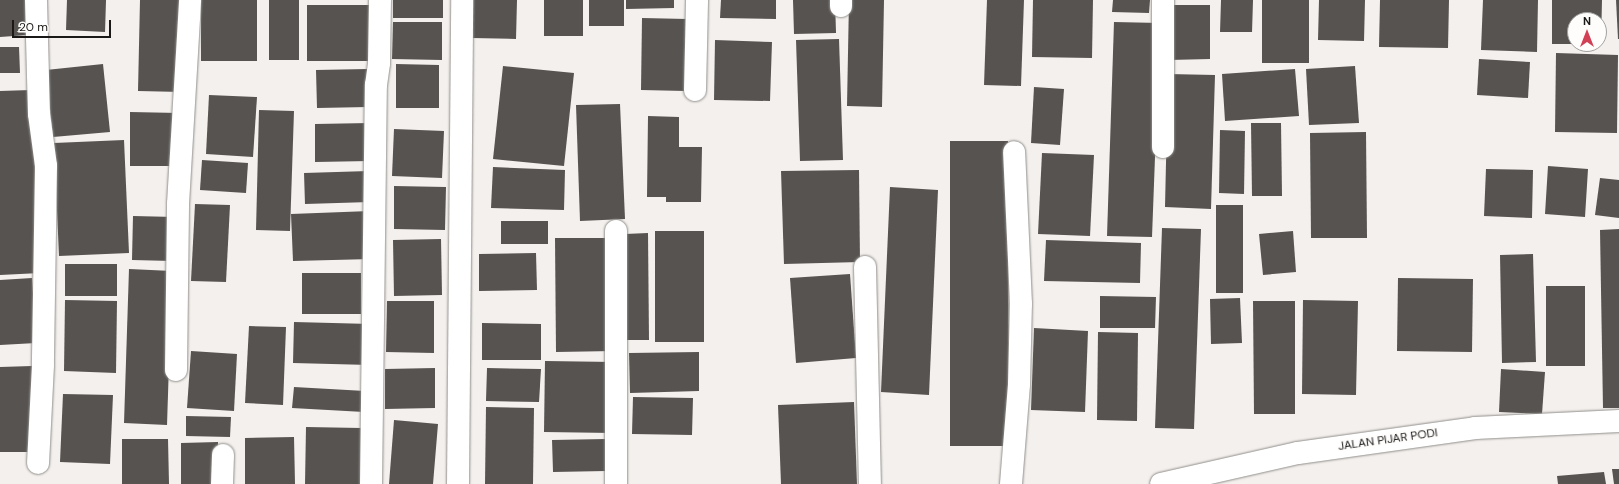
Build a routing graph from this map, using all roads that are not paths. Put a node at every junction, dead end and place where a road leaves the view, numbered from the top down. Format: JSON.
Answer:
{"nodes":[{"id":1,"x":36,"y":0,"type":"edge"},
{"id":2,"x":190,"y":0,"type":"edge"},
{"id":3,"x":380,"y":0,"type":"edge"},
{"id":4,"x":462,"y":0,"type":"edge"},
{"id":5,"x":696,"y":0,"type":"edge"},
{"id":6,"x":1163,"y":0,"type":"edge"},
{"id":7,"x":695,"y":90,"type":"dead end"},
{"id":8,"x":1163,"y":147,"type":"dead end"},
{"id":9,"x":1014,"y":152,"type":"dead end"},
{"id":10,"x":616,"y":231,"type":"dead end"},
{"id":11,"x":865,"y":267,"type":"dead end"},
{"id":12,"x":176,"y":370,"type":"dead end"},
{"id":13,"x":1619,"y":421,"type":"edge"},
{"id":14,"x":223,"y":455,"type":"dead end"},
{"id":15,"x":38,"y":463,"type":"dead end"},
{"id":16,"x":222,"y":484,"type":"edge"},
{"id":17,"x":371,"y":484,"type":"edge"},
{"id":18,"x":458,"y":484,"type":"edge"},
{"id":19,"x":616,"y":484,"type":"edge"},
{"id":20,"x":870,"y":484,"type":"edge"},
{"id":21,"x":1011,"y":484,"type":"edge"},
{"id":22,"x":1161,"y":484,"type":"edge"}],
"edges":[{"from":1,"to":15,"type":"street"},
{"from":2,"to":12,"type":"street"},
{"from":3,"to":17,"type":"street"},
{"from":4,"to":18,"type":"street"},
{"from":5,"to":7,"type":"street"},
{"from":6,"to":8,"type":"street"},
{"from":9,"to":21,"type":"street"},
{"from":10,"to":19,"type":"street"},
{"from":11,"to":20,"type":"street"},
{"from":13,"to":22,"type":"street","name":"JALAN PIJAR PODI"},
{"from":14,"to":16,"type":"street"}]}
